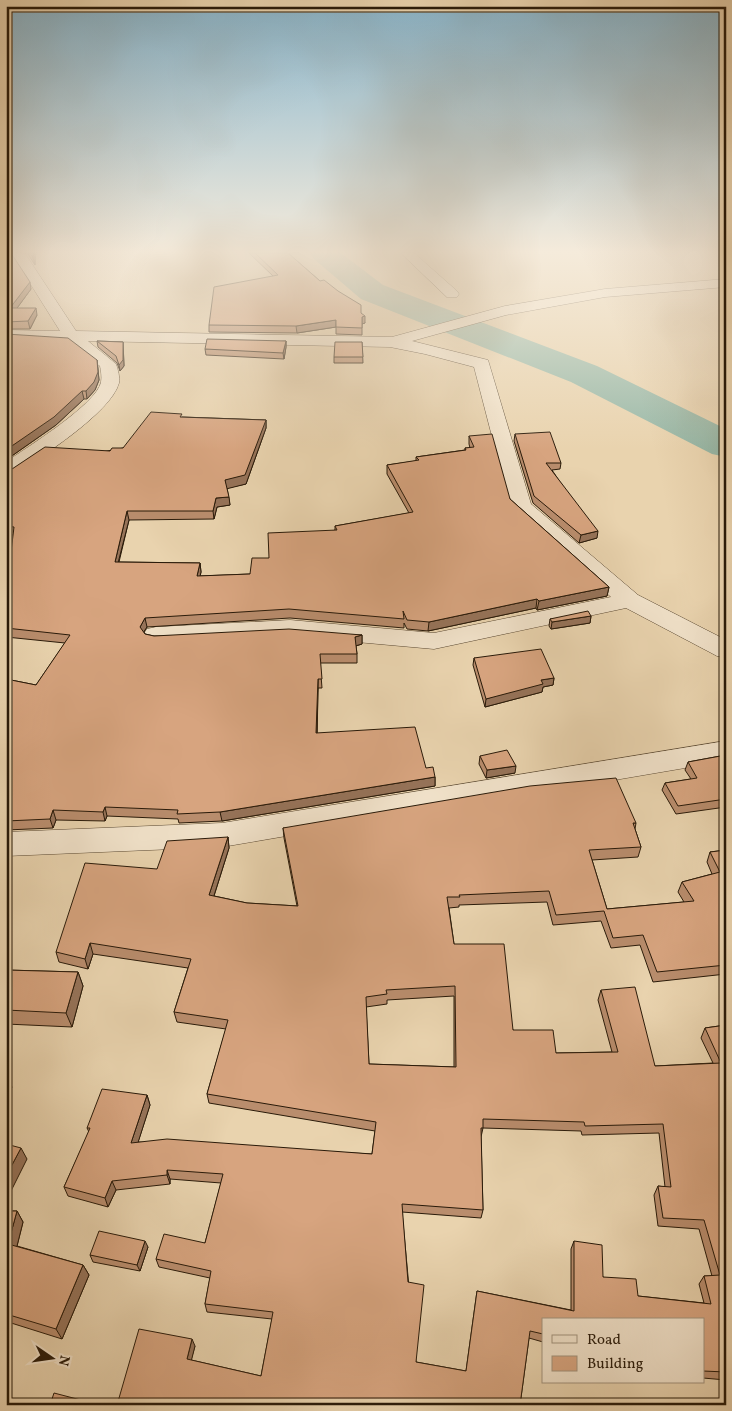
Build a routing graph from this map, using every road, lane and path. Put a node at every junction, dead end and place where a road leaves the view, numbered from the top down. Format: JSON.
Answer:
{"nodes":[{"id":1,"x":60,"y":319,"type":"edge"},
{"id":2,"x":476,"y":319,"type":"edge"},
{"id":3,"x":6,"y":335,"type":"edge"},
{"id":4,"x":71,"y":336,"type":"junction"},
{"id":5,"x":396,"y":340,"type":"junction"},
{"id":6,"x":6,"y":472,"type":"edge"},
{"id":7,"x":629,"y":600,"type":"junction"},
{"id":8,"x":156,"y":635,"type":"edge"},
{"id":9,"x":726,"y":650,"type":"edge"},
{"id":10,"x":726,"y":751,"type":"edge"},
{"id":11,"x":6,"y":844,"type":"edge"}],
"edges":[{"from":1,"to":4,"type":"street"},
{"from":2,"to":5,"type":"street"},
{"from":3,"to":4,"type":"street"},
{"from":4,"to":5,"type":"street"},
{"from":4,"to":6,"type":"street"},
{"from":5,"to":7,"type":"street"},
{"from":7,"to":8,"type":"street"},
{"from":7,"to":9,"type":"street"},
{"from":10,"to":11,"type":"street"}]}
